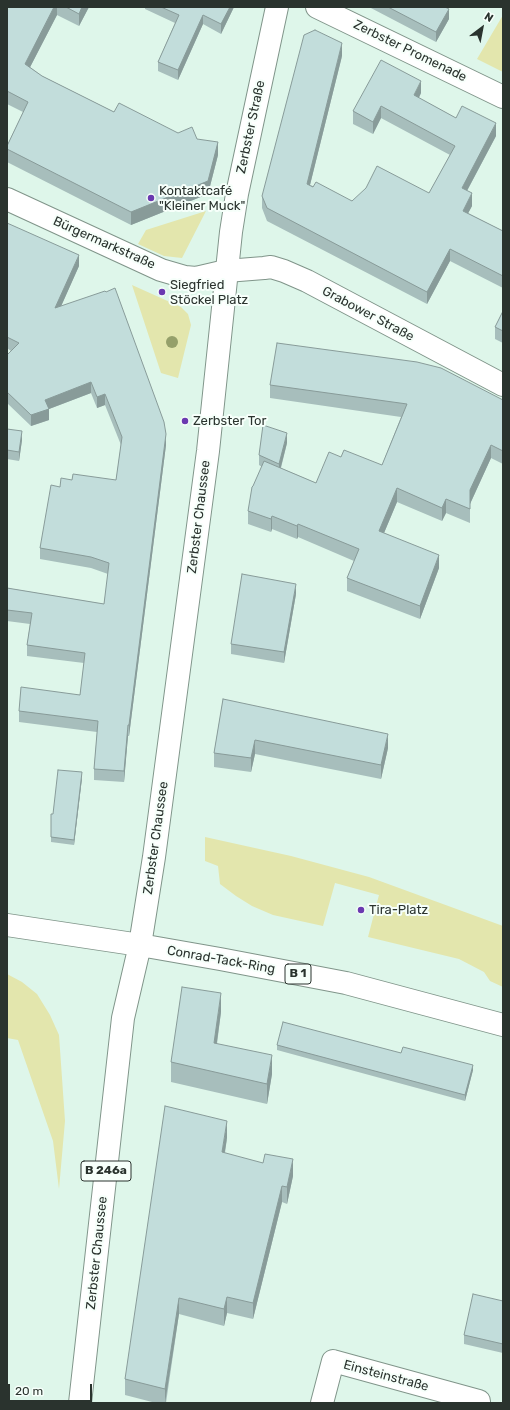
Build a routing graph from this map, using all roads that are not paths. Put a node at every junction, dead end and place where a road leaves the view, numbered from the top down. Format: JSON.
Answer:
{"nodes":[{"id":1,"x":278,"y":7,"type":"edge"},
{"id":2,"x":317,"y":7,"type":"edge"},
{"id":3,"x":503,"y":97,"type":"edge"},
{"id":4,"x":7,"y":199,"type":"edge"},
{"id":5,"x":226,"y":271,"type":"junction"},
{"id":6,"x":503,"y":385,"type":"edge"},
{"id":7,"x":7,"y":925,"type":"edge"},
{"id":8,"x":140,"y":945,"type":"junction"},
{"id":9,"x":503,"y":1025,"type":"edge"},
{"id":10,"x":80,"y":1403,"type":"edge"},
{"id":11,"x":322,"y":1403,"type":"edge"},
{"id":12,"x":479,"y":1403,"type":"edge"}],
"edges":[{"from":1,"to":5,"type":"street","name":"Zerbster Straße"},
{"from":2,"to":3,"type":"street","name":"Zerbster Promenade"},
{"from":4,"to":5,"type":"street","name":"Bürgermarkstraße"},
{"from":5,"to":6,"type":"street","name":"Grabower Straße"},
{"from":5,"to":8,"type":"street","name":"Zerbster Chaussee"},
{"from":7,"to":8,"type":"street","name":"Conrad-Tack-Ring","number":"B 1"},
{"from":8,"to":9,"type":"street","name":"Conrad-Tack-Ring","number":"B 1"},
{"from":8,"to":10,"type":"street","name":"Zerbster Chaussee","number":"B 246a"},
{"from":11,"to":12,"type":"street","name":"Einsteinstraße"}]}
